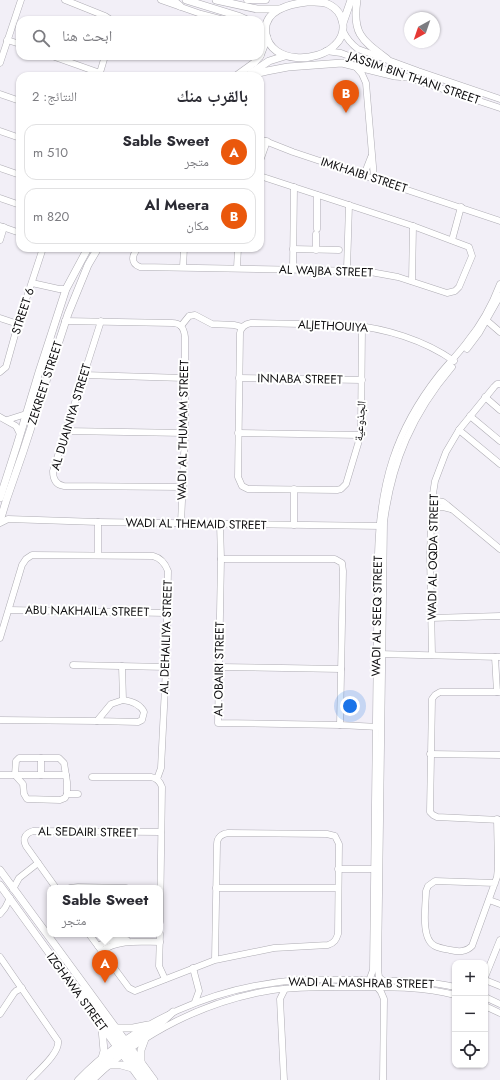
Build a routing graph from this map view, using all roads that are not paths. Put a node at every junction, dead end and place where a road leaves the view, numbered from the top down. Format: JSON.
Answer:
{"nodes":[{"id":1,"x":21,"y":0,"type":"edge"},
{"id":2,"x":65,"y":0,"type":"edge"},
{"id":3,"x":161,"y":0,"type":"edge"},
{"id":4,"x":173,"y":0,"type":"edge"},
{"id":5,"x":186,"y":0,"type":"edge"},
{"id":6,"x":216,"y":0,"type":"edge"},
{"id":7,"x":247,"y":0,"type":"edge"},
{"id":8,"x":266,"y":0,"type":"edge"},
{"id":9,"x":330,"y":0,"type":"edge"},
{"id":10,"x":351,"y":0,"type":"edge"},
{"id":11,"x":356,"y":0,"type":"edge"},
{"id":12,"x":76,"y":2,"type":"edge"},
{"id":13,"x":323,"y":3,"type":"junction"},
{"id":14,"x":180,"y":6,"type":"junction"},
{"id":15,"x":280,"y":9,"type":"junction"},
{"id":16,"x":106,"y":16,"type":"edge"},
{"id":17,"x":209,"y":16,"type":"edge"},
{"id":18,"x":238,"y":16,"type":"edge"},
{"id":19,"x":343,"y":23,"type":"junction"},
{"id":20,"x":343,"y":31,"type":"junction"},
{"id":21,"x":264,"y":33,"type":"edge"},
{"id":22,"x":7,"y":40,"type":"junction"},
{"id":23,"x":16,"y":43,"type":"edge"},
{"id":24,"x":326,"y":52,"type":"junction"},
{"id":25,"x":285,"y":56,"type":"junction"},
{"id":26,"x":387,"y":59,"type":"junction"},
{"id":27,"x":62,"y":60,"type":"edge"},
{"id":28,"x":104,"y":60,"type":"edge"},
{"id":29,"x":255,"y":60,"type":"edge"},
{"id":30,"x":0,"y":63,"type":"edge"},
{"id":31,"x":350,"y":64,"type":"junction"},
{"id":32,"x":374,"y":71,"type":"junction"},
{"id":33,"x":92,"y":72,"type":"edge"},
{"id":34,"x":100,"y":72,"type":"edge"},
{"id":35,"x":241,"y":72,"type":"edge"},
{"id":36,"x":252,"y":72,"type":"edge"},
{"id":37,"x":260,"y":72,"type":"edge"},
{"id":38,"x":406,"y":77,"type":"junction"},
{"id":39,"x":366,"y":83,"type":"junction"},
{"id":40,"x":0,"y":94,"type":"edge"},
{"id":41,"x":500,"y":99,"type":"edge"},
{"id":42,"x":16,"y":100,"type":"edge"},
{"id":43,"x":500,"y":108,"type":"edge"},
{"id":44,"x":0,"y":131,"type":"edge"},
{"id":45,"x":16,"y":137,"type":"edge"},
{"id":46,"x":264,"y":140,"type":"edge"},
{"id":47,"x":267,"y":141,"type":"junction"},
{"id":48,"x":264,"y":150,"type":"edge"},
{"id":49,"x":371,"y":157,"type":"junction"},
{"id":50,"x":0,"y":168,"type":"edge"},
{"id":51,"x":16,"y":174,"type":"edge"},
{"id":52,"x":364,"y":175,"type":"junction"},
{"id":53,"x":264,"y":177,"type":"edge"},
{"id":54,"x":374,"y":178,"type":"junction"},
{"id":55,"x":294,"y":187,"type":"junction"},
{"id":56,"x":317,"y":195,"type":"junction"},
{"id":57,"x":0,"y":198,"type":"edge"},
{"id":58,"x":16,"y":204,"type":"edge"},
{"id":59,"x":349,"y":206,"type":"junction"},
{"id":60,"x":461,"y":207,"type":"junction"},
{"id":61,"x":499,"y":221,"type":"edge"},
{"id":62,"x":2,"y":226,"type":"edge"},
{"id":63,"x":413,"y":226,"type":"junction"},
{"id":64,"x":16,"y":231,"type":"edge"},
{"id":65,"x":0,"y":240,"type":"edge"},
{"id":66,"x":452,"y":240,"type":"junction"},
{"id":67,"x":293,"y":249,"type":"junction"},
{"id":68,"x":316,"y":250,"type":"junction"},
{"id":69,"x":339,"y":250,"type":"dead end"},
{"id":70,"x":42,"y":252,"type":"edge"},
{"id":71,"x":86,"y":252,"type":"edge"},
{"id":72,"x":96,"y":252,"type":"edge"},
{"id":73,"x":135,"y":252,"type":"edge"},
{"id":74,"x":184,"y":252,"type":"edge"},
{"id":75,"x":238,"y":252,"type":"edge"},
{"id":76,"x":183,"y":267,"type":"junction"},
{"id":77,"x":238,"y":268,"type":"junction"},
{"id":78,"x":293,"y":269,"type":"junction"},
{"id":79,"x":347,"y":270,"type":"junction"},
{"id":80,"x":412,"y":281,"type":"junction"},
{"id":81,"x":32,"y":282,"type":"junction"},
{"id":82,"x":500,"y":284,"type":"edge"},
{"id":83,"x":64,"y":291,"type":"junction"},
{"id":84,"x":500,"y":296,"type":"edge"},
{"id":85,"x":67,"y":317,"type":"junction"},
{"id":86,"x":0,"y":318,"type":"edge"},
{"id":87,"x":485,"y":319,"type":"junction"},
{"id":88,"x":101,"y":321,"type":"junction"},
{"id":89,"x":18,"y":324,"type":"junction"},
{"id":90,"x":181,"y":326,"type":"junction"},
{"id":91,"x":362,"y":326,"type":"junction"},
{"id":92,"x":242,"y":327,"type":"junction"},
{"id":93,"x":500,"y":332,"type":"edge"},
{"id":94,"x":454,"y":361,"type":"junction"},
{"id":95,"x":0,"y":372,"type":"edge"},
{"id":96,"x":84,"y":376,"type":"junction"},
{"id":97,"x":184,"y":378,"type":"junction"},
{"id":98,"x":239,"y":378,"type":"junction"},
{"id":99,"x":362,"y":380,"type":"junction"},
{"id":100,"x":500,"y":384,"type":"edge"},
{"id":101,"x":485,"y":397,"type":"junction"},
{"id":102,"x":500,"y":410,"type":"edge"},
{"id":103,"x":26,"y":414,"type":"junction"},
{"id":104,"x":470,"y":416,"type":"junction"},
{"id":105,"x":0,"y":418,"type":"edge"},
{"id":106,"x":7,"y":420,"type":"junction"},
{"id":107,"x":459,"y":430,"type":"junction"},
{"id":108,"x":66,"y":431,"type":"junction"},
{"id":109,"x":185,"y":432,"type":"junction"},
{"id":110,"x":238,"y":433,"type":"junction"},
{"id":111,"x":20,"y":434,"type":"junction"},
{"id":112,"x":360,"y":435,"type":"junction"},
{"id":113,"x":500,"y":441,"type":"edge"},
{"id":114,"x":500,"y":464,"type":"edge"},
{"id":115,"x":183,"y":487,"type":"junction"},
{"id":116,"x":294,"y":489,"type":"junction"},
{"id":117,"x":0,"y":498,"type":"edge"},
{"id":118,"x":432,"y":500,"type":"junction"},
{"id":119,"x":432,"y":508,"type":"junction"},
{"id":120,"x":451,"y":509,"type":"junction"},
{"id":121,"x":2,"y":513,"type":"junction"},
{"id":122,"x":8,"y":519,"type":"junction"},
{"id":123,"x":0,"y":522,"type":"edge"},
{"id":124,"x":98,"y":522,"type":"junction"},
{"id":125,"x":182,"y":524,"type":"junction"},
{"id":126,"x":220,"y":524,"type":"junction"},
{"id":127,"x":294,"y":525,"type":"junction"},
{"id":128,"x":381,"y":526,"type":"junction"},
{"id":129,"x":500,"y":549,"type":"edge"},
{"id":130,"x":98,"y":555,"type":"junction"},
{"id":131,"x":221,"y":559,"type":"junction"},
{"id":132,"x":9,"y":610,"type":"junction"},
{"id":133,"x":166,"y":613,"type":"junction"},
{"id":134,"x":500,"y":616,"type":"edge"},
{"id":135,"x":431,"y":618,"type":"junction"},
{"id":136,"x":0,"y":638,"type":"edge"},
{"id":137,"x":379,"y":654,"type":"junction"},
{"id":138,"x":432,"y":656,"type":"junction"},
{"id":139,"x":498,"y":657,"type":"edge"},
{"id":140,"x":73,"y":664,"type":"dead end"},
{"id":141,"x":122,"y":666,"type":"junction"},
{"id":142,"x":166,"y":667,"type":"junction"},
{"id":143,"x":219,"y":667,"type":"junction"},
{"id":144,"x":341,"y":669,"type":"junction"},
{"id":145,"x":498,"y":692,"type":"edge"},
{"id":146,"x":123,"y":700,"type":"junction"},
{"id":147,"x":0,"y":720,"type":"edge"},
{"id":148,"x":97,"y":721,"type":"junction"},
{"id":149,"x":340,"y":724,"type":"junction"},
{"id":150,"x":378,"y":727,"type":"junction"},
{"id":151,"x":430,"y":754,"type":"junction"},
{"id":152,"x":500,"y":755,"type":"edge"},
{"id":153,"x":42,"y":758,"type":"junction"},
{"id":154,"x":0,"y":775,"type":"edge"},
{"id":155,"x":15,"y":775,"type":"junction"},
{"id":156,"x":41,"y":775,"type":"junction"},
{"id":157,"x":66,"y":775,"type":"junction"},
{"id":158,"x":92,"y":777,"type":"dead end"},
{"id":159,"x":156,"y":779,"type":"junction"},
{"id":160,"x":67,"y":794,"type":"junction"},
{"id":161,"x":78,"y":794,"type":"dead end"},
{"id":162,"x":499,"y":820,"type":"edge"},
{"id":163,"x":161,"y":832,"type":"junction"},
{"id":164,"x":38,"y":863,"type":"junction"},
{"id":165,"x":499,"y":867,"type":"edge"},
{"id":166,"x":338,"y":869,"type":"junction"},
{"id":167,"x":376,"y":869,"type":"junction"},
{"id":168,"x":0,"y":870,"type":"edge"},
{"id":169,"x":19,"y":878,"type":"junction"},
{"id":170,"x":7,"y":879,"type":"junction"},
{"id":171,"x":495,"y":883,"type":"junction"},
{"id":172,"x":0,"y":885,"type":"edge"},
{"id":173,"x":54,"y":885,"type":"edge"},
{"id":174,"x":160,"y":885,"type":"edge"},
{"id":175,"x":216,"y":888,"type":"junction"},
{"id":176,"x":338,"y":888,"type":"junction"},
{"id":177,"x":13,"y":889,"type":"junction"},
{"id":178,"x":10,"y":898,"type":"junction"},
{"id":179,"x":489,"y":900,"type":"junction"},
{"id":180,"x":500,"y":904,"type":"edge"},
{"id":181,"x":17,"y":908,"type":"junction"},
{"id":182,"x":2,"y":912,"type":"edge"},
{"id":183,"x":47,"y":935,"type":"edge"},
{"id":184,"x":48,"y":937,"type":"edge"},
{"id":185,"x":91,"y":937,"type":"edge"},
{"id":186,"x":160,"y":937,"type":"edge"},
{"id":187,"x":500,"y":940,"type":"edge"},
{"id":188,"x":160,"y":942,"type":"junction"},
{"id":189,"x":100,"y":948,"type":"junction"},
{"id":190,"x":0,"y":957,"type":"edge"},
{"id":191,"x":215,"y":960,"type":"junction"},
{"id":192,"x":193,"y":968,"type":"junction"},
{"id":193,"x":488,"y":970,"type":"edge"},
{"id":194,"x":164,"y":979,"type":"junction"},
{"id":195,"x":369,"y":980,"type":"junction"},
{"id":196,"x":488,"y":980,"type":"edge"},
{"id":197,"x":69,"y":981,"type":"junction"},
{"id":198,"x":383,"y":981,"type":"junction"},
{"id":199,"x":500,"y":986,"type":"edge"},
{"id":200,"x":377,"y":987,"type":"junction"},
{"id":201,"x":452,"y":987,"type":"edge"},
{"id":202,"x":22,"y":988,"type":"junction"},
{"id":203,"x":392,"y":988,"type":"junction"},
{"id":204,"x":285,"y":989,"type":"junction"},
{"id":205,"x":273,"y":990,"type":"junction"},
{"id":206,"x":199,"y":991,"type":"junction"},
{"id":207,"x":452,"y":994,"type":"edge"},
{"id":208,"x":488,"y":997,"type":"edge"},
{"id":209,"x":209,"y":998,"type":"junction"},
{"id":210,"x":488,"y":998,"type":"edge"},
{"id":211,"x":280,"y":999,"type":"junction"},
{"id":212,"x":384,"y":999,"type":"junction"},
{"id":213,"x":500,"y":1000,"type":"edge"},
{"id":214,"x":195,"y":1002,"type":"junction"},
{"id":215,"x":500,"y":1004,"type":"edge"},
{"id":216,"x":488,"y":1006,"type":"edge"},
{"id":217,"x":488,"y":1007,"type":"edge"},
{"id":218,"x":500,"y":1009,"type":"edge"},
{"id":219,"x":173,"y":1012,"type":"junction"},
{"id":220,"x":500,"y":1013,"type":"edge"},
{"id":221,"x":0,"y":1014,"type":"edge"},
{"id":222,"x":148,"y":1025,"type":"junction"},
{"id":223,"x":102,"y":1027,"type":"junction"},
{"id":224,"x":115,"y":1028,"type":"junction"},
{"id":225,"x":145,"y":1039,"type":"junction"},
{"id":226,"x":123,"y":1047,"type":"junction"},
{"id":227,"x":102,"y":1058,"type":"junction"},
{"id":228,"x":141,"y":1062,"type":"junction"},
{"id":229,"x":109,"y":1065,"type":"junction"},
{"id":230,"x":132,"y":1068,"type":"junction"},
{"id":231,"x":30,"y":1080,"type":"edge"},
{"id":232,"x":78,"y":1080,"type":"edge"},
{"id":233,"x":85,"y":1080,"type":"edge"},
{"id":234,"x":93,"y":1080,"type":"edge"},
{"id":235,"x":140,"y":1080,"type":"edge"},
{"id":236,"x":147,"y":1080,"type":"edge"},
{"id":237,"x":154,"y":1080,"type":"edge"},
{"id":238,"x":284,"y":1080,"type":"edge"},
{"id":239,"x":383,"y":1080,"type":"edge"}],
"edges":[{"from":1,"to":22,"type":"street"},
{"from":2,"to":12,"type":"street"},
{"from":3,"to":14,"type":"street"},
{"from":4,"to":14,"type":"main road"},
{"from":5,"to":18,"type":"main road"},
{"from":6,"to":15,"type":"main road"},
{"from":7,"to":8,"type":"street"},
{"from":9,"to":13,"type":"main road"},
{"from":10,"to":19,"type":"main road"},
{"from":11,"to":26,"type":"main road"},
{"from":12,"to":16,"type":"street"},
{"from":13,"to":15,"type":"main road"},
{"from":13,"to":19,"type":"main road"},
{"from":14,"to":17,"type":"street"},
{"from":15,"to":21,"type":"main road"},
{"from":19,"to":20,"type":"main road"},
{"from":20,"to":24,"type":"main road"},
{"from":20,"to":26,"type":"street","name":"JASSIM BIN THANI STREET"},
{"from":21,"to":25,"type":"main road"},
{"from":22,"to":23,"type":"street"},
{"from":22,"to":30,"type":"street"},
{"from":24,"to":25,"type":"main road"},
{"from":24,"to":38,"type":"street","name":"JASSIM BIN THANI STREET"},
{"from":25,"to":36,"type":"main road"},
{"from":26,"to":41,"type":"street","name":"JASSIM BIN THANI STREET"},
{"from":27,"to":33,"type":"street"},
{"from":28,"to":34,"type":"street"},
{"from":29,"to":35,"type":"main road"},
{"from":31,"to":32,"type":"main road"},
{"from":31,"to":37,"type":"main road"},
{"from":31,"to":39,"type":"street"},
{"from":32,"to":38,"type":"main road"},
{"from":32,"to":39,"type":"street"},
{"from":38,"to":43,"type":"street","name":"JASSIM BIN THANI STREET"},
{"from":39,"to":49,"type":"street"},
{"from":40,"to":42,"type":"street"},
{"from":44,"to":45,"type":"street"},
{"from":46,"to":47,"type":"street","name":"IMKHAIBI STREET"},
{"from":47,"to":48,"type":"street"},
{"from":47,"to":52,"type":"street","name":"IMKHAIBI STREET"},
{"from":49,"to":52,"type":"street"},
{"from":49,"to":54,"type":"street"},
{"from":50,"to":51,"type":"street"},
{"from":52,"to":54,"type":"street","name":"IMKHAIBI STREET"},
{"from":53,"to":55,"type":"street","name":"AL WAJBA STREET"},
{"from":54,"to":60,"type":"street","name":"IMKHAIBI STREET"},
{"from":55,"to":56,"type":"street","name":"AL WAJBA STREET"},
{"from":55,"to":67,"type":"street"},
{"from":56,"to":59,"type":"street","name":"AL WAJBA STREET"},
{"from":56,"to":68,"type":"street"},
{"from":57,"to":58,"type":"street"},
{"from":59,"to":63,"type":"street","name":"AL WAJBA STREET"},
{"from":59,"to":79,"type":"street"},
{"from":60,"to":61,"type":"street","name":"IMKHAIBI STREET"},
{"from":60,"to":66,"type":"street"},
{"from":62,"to":64,"type":"street"},
{"from":62,"to":65,"type":"street"},
{"from":63,"to":66,"type":"street","name":"AL WAJBA STREET"},
{"from":63,"to":80,"type":"street"},
{"from":66,"to":80,"type":"street","name":"AL WAJBA STREET"},
{"from":67,"to":68,"type":"street"},
{"from":67,"to":78,"type":"street"},
{"from":68,"to":69,"type":"street"},
{"from":70,"to":81,"type":"street","name":"STREET 6"},
{"from":71,"to":83,"type":"main road","name":"ZEKREET STREET"},
{"from":72,"to":85,"type":"main road","name":"ZEKREET STREET"},
{"from":73,"to":76,"type":"street","name":"AL WAJBA STREET"},
{"from":74,"to":76,"type":"street"},
{"from":75,"to":77,"type":"street"},
{"from":76,"to":77,"type":"street","name":"AL WAJBA STREET"},
{"from":77,"to":78,"type":"street","name":"AL WAJBA STREET"},
{"from":78,"to":79,"type":"street","name":"AL WAJBA STREET"},
{"from":79,"to":80,"type":"street","name":"AL WAJBA STREET"},
{"from":81,"to":83,"type":"street"},
{"from":81,"to":89,"type":"street","name":"STREET 6"},
{"from":82,"to":87,"type":"street","name":"WADI AL SEEQ STREET"},
{"from":83,"to":103,"type":"main road","name":"ZEKREET STREET"},
{"from":84,"to":87,"type":"street","name":"WADI AL SEEQ STREET"},
{"from":85,"to":88,"type":"street"},
{"from":85,"to":121,"type":"main road","name":"ZEKREET STREET"},
{"from":86,"to":89,"type":"street"},
{"from":87,"to":93,"type":"street"},
{"from":87,"to":94,"type":"street","name":"WADI AL SEEQ STREET"},
{"from":88,"to":90,"type":"street"},
{"from":88,"to":96,"type":"street","name":"AL DUAINIYA STREET"},
{"from":89,"to":95,"type":"street","name":"STREET 6"},
{"from":90,"to":92,"type":"street","name":"ALJETHOUIYA"},
{"from":90,"to":97,"type":"street","name":"WADI AL THUMAM STREET"},
{"from":91,"to":92,"type":"street","name":"ALJETHOUIYA"},
{"from":91,"to":94,"type":"street","name":"ALJETHOUIYA"},
{"from":91,"to":99,"type":"street","name":"الجذوعية"},
{"from":92,"to":98,"type":"street","name":"الجذوعية"},
{"from":94,"to":128,"type":"street","name":"WADI AL SEEQ STREET"},
{"from":96,"to":97,"type":"street"},
{"from":96,"to":108,"type":"street","name":"AL DUAINIYA STREET"},
{"from":97,"to":109,"type":"street","name":"WADI AL THUMAM STREET"},
{"from":98,"to":99,"type":"street","name":"INNABA STREET"},
{"from":98,"to":110,"type":"street","name":"الجذوعية"},
{"from":99,"to":112,"type":"street","name":"الجذوعية"},
{"from":100,"to":101,"type":"street","name":"WADI AL OQDA STREET"},
{"from":101,"to":102,"type":"street"},
{"from":101,"to":104,"type":"street","name":"WADI AL OQDA STREET"},
{"from":103,"to":106,"type":"street"},
{"from":103,"to":111,"type":"main road","name":"ZEKREET STREET"},
{"from":104,"to":107,"type":"street","name":"WADI AL OQDA STREET"},
{"from":104,"to":113,"type":"street"},
{"from":105,"to":106,"type":"street"},
{"from":106,"to":111,"type":"street"},
{"from":107,"to":114,"type":"street"},
{"from":107,"to":118,"type":"street","name":"WADI AL OQDA STREET"},
{"from":108,"to":109,"type":"street"},
{"from":108,"to":115,"type":"street","name":"AL DUAINIYA STREET"},
{"from":109,"to":115,"type":"street","name":"WADI AL THUMAM STREET"},
{"from":110,"to":112,"type":"street"},
{"from":110,"to":116,"type":"street","name":"الجذوعية"},
{"from":111,"to":117,"type":"main road","name":"ZEKREET STREET"},
{"from":112,"to":116,"type":"street","name":"الجذوعية"},
{"from":115,"to":125,"type":"street","name":"WADI AL THUMAM STREET"},
{"from":116,"to":127,"type":"street"},
{"from":118,"to":119,"type":"street","name":"WADI AL OQDA STREET"},
{"from":118,"to":120,"type":"street"},
{"from":119,"to":120,"type":"street"},
{"from":119,"to":135,"type":"street","name":"WADI AL OQDA STREET"},
{"from":120,"to":129,"type":"street"},
{"from":121,"to":122,"type":"street"},
{"from":121,"to":123,"type":"main road","name":"ZEKREET STREET"},
{"from":122,"to":123,"type":"street","name":"WADI AL THEMAID STREET"},
{"from":122,"to":124,"type":"street","name":"WADI AL THEMAID STREET"},
{"from":124,"to":125,"type":"street","name":"WADI AL THEMAID STREET"},
{"from":124,"to":130,"type":"street"},
{"from":125,"to":126,"type":"street","name":"WADI AL THEMAID STREET"},
{"from":126,"to":127,"type":"street","name":"WADI AL THEMAID STREET"},
{"from":126,"to":131,"type":"street","name":"AL OBAIRI STREET"},
{"from":127,"to":128,"type":"street","name":"WADI AL THEMAID STREET"},
{"from":128,"to":137,"type":"street","name":"WADI AL SEEQ STREET"},
{"from":130,"to":132,"type":"street","name":"AL DEHAILIYA STREET"},
{"from":130,"to":133,"type":"street","name":"AL DEHAILIYA STREET"},
{"from":131,"to":143,"type":"street","name":"AL OBAIRI STREET"},
{"from":131,"to":144,"type":"street"},
{"from":132,"to":133,"type":"street","name":"ABU NAKHAILA STREET"},
{"from":132,"to":136,"type":"street","name":"AL DEHAILIYA STREET"},
{"from":133,"to":142,"type":"street","name":"AL DEHAILIYA STREET"},
{"from":134,"to":135,"type":"street"},
{"from":135,"to":138,"type":"street","name":"WADI AL OQDA STREET"},
{"from":137,"to":138,"type":"street"},
{"from":137,"to":150,"type":"street","name":"WADI AL SEEQ STREET"},
{"from":138,"to":139,"type":"street"},
{"from":139,"to":145,"type":"street"},
{"from":140,"to":141,"type":"street"},
{"from":141,"to":142,"type":"street"},
{"from":141,"to":146,"type":"street"},
{"from":142,"to":159,"type":"street","name":"AL DEHAILIYA STREET"},
{"from":143,"to":144,"type":"street"},
{"from":143,"to":149,"type":"street","name":"AL OBAIRI STREET"},
{"from":144,"to":149,"type":"street"},
{"from":145,"to":151,"type":"street"},
{"from":146,"to":148,"type":"street"},
{"from":146,"to":148,"type":"street"},
{"from":147,"to":148,"type":"street"},
{"from":149,"to":150,"type":"street","name":"AL OBAIRI STREET"},
{"from":150,"to":167,"type":"street","name":"WADI AL SEEQ STREET"},
{"from":151,"to":152,"type":"street"},
{"from":151,"to":162,"type":"street"},
{"from":153,"to":155,"type":"street"},
{"from":153,"to":156,"type":"street"},
{"from":153,"to":157,"type":"street"},
{"from":154,"to":155,"type":"street"},
{"from":155,"to":156,"type":"street"},
{"from":155,"to":160,"type":"street"},
{"from":156,"to":157,"type":"street"},
{"from":157,"to":160,"type":"street"},
{"from":158,"to":159,"type":"street"},
{"from":159,"to":163,"type":"street"},
{"from":160,"to":161,"type":"street"},
{"from":162,"to":165,"type":"street"},
{"from":163,"to":164,"type":"street","name":"AL SEDAIRI STREET"},
{"from":163,"to":174,"type":"street"},
{"from":164,"to":169,"type":"street"},
{"from":164,"to":173,"type":"street","name":"AL SEDAIRI STREET"},
{"from":165,"to":171,"type":"street"},
{"from":166,"to":167,"type":"street"},
{"from":166,"to":175,"type":"street"},
{"from":166,"to":176,"type":"street"},
{"from":167,"to":195,"type":"street","name":"WADI AL SEEQ STREET"},
{"from":167,"to":198,"type":"street","name":"WADI AL SEEQ STREET"},
{"from":168,"to":170,"type":"main road","name":"IZGHAWA STREET"},
{"from":169,"to":170,"type":"street"},
{"from":169,"to":177,"type":"street"},
{"from":170,"to":177,"type":"main road","name":"IZGHAWA STREET"},
{"from":171,"to":179,"type":"street"},
{"from":171,"to":179,"type":"street"},
{"from":172,"to":178,"type":"main road","name":"IZGHAWA STREET"},
{"from":175,"to":176,"type":"street"},
{"from":175,"to":191,"type":"street"},
{"from":176,"to":191,"type":"street"},
{"from":177,"to":183,"type":"main road","name":"IZGHAWA STREET"},
{"from":178,"to":181,"type":"main road","name":"IZGHAWA STREET"},
{"from":178,"to":182,"type":"street"},
{"from":179,"to":180,"type":"street"},
{"from":181,"to":182,"type":"street"},
{"from":181,"to":197,"type":"main road","name":"IZGHAWA STREET"},
{"from":184,"to":224,"type":"main road","name":"IZGHAWA STREET"},
{"from":185,"to":189,"type":"street"},
{"from":186,"to":188,"type":"street"},
{"from":187,"to":193,"type":"street"},
{"from":188,"to":189,"type":"street"},
{"from":188,"to":194,"type":"street"},
{"from":189,"to":194,"type":"street"},
{"from":190,"to":202,"type":"street"},
{"from":191,"to":192,"type":"street"},
{"from":192,"to":194,"type":"street"},
{"from":192,"to":206,"type":"street"},
{"from":195,"to":198,"type":"street","name":"WADI AL MASHRAB STREET"},
{"from":195,"to":209,"type":"street","name":"WADI AL MASHRAB STREET"},
{"from":196,"to":199,"type":"street"},
{"from":197,"to":223,"type":"main road","name":"IZGHAWA STREET"},
{"from":197,"to":226,"type":"main road"},
{"from":198,"to":201,"type":"street","name":"WADI AL MASHRAB STREET"},
{"from":200,"to":203,"type":"street","name":"WADI AL MASHRAB STREET"},
{"from":200,"to":204,"type":"street","name":"WADI AL MASHRAB STREET"},
{"from":200,"to":212,"type":"street"},
{"from":202,"to":221,"type":"street"},
{"from":202,"to":231,"type":"street"},
{"from":203,"to":207,"type":"street","name":"WADI AL MASHRAB STREET"},
{"from":203,"to":212,"type":"street"},
{"from":204,"to":205,"type":"street","name":"WADI AL MASHRAB STREET"},
{"from":204,"to":211,"type":"street"},
{"from":205,"to":211,"type":"street"},
{"from":205,"to":225,"type":"street","name":"WADI AL MASHRAB STREET"},
{"from":206,"to":209,"type":"street"},
{"from":206,"to":214,"type":"street"},
{"from":208,"to":213,"type":"street"},
{"from":209,"to":214,"type":"street","name":"WADI AL MASHRAB STREET"},
{"from":210,"to":215,"type":"street"},
{"from":211,"to":238,"type":"street"},
{"from":212,"to":239,"type":"street"},
{"from":214,"to":219,"type":"street","name":"WADI AL MASHRAB STREET"},
{"from":216,"to":218,"type":"street"},
{"from":217,"to":220,"type":"street"},
{"from":219,"to":222,"type":"street","name":"WADI AL MASHRAB STREET"},
{"from":219,"to":226,"type":"main road"},
{"from":222,"to":224,"type":"main road"},
{"from":222,"to":226,"type":"street","name":"WADI AL MASHRAB STREET"},
{"from":223,"to":226,"type":"main road","name":"IZGHAWA STREET"},
{"from":223,"to":227,"type":"main road"},
{"from":224,"to":226,"type":"main road","name":"IZGHAWA STREET"},
{"from":225,"to":226,"type":"street","name":"WADI AL MASHRAB STREET"},
{"from":225,"to":228,"type":"main road"},
{"from":226,"to":227,"type":"street","name":"WADI AL MASHRAB STREET"},
{"from":226,"to":228,"type":"main road","name":"IZGHAWA STREET"},
{"from":226,"to":229,"type":"street","name":"WADI AL MASHRAB STREET"},
{"from":226,"to":230,"type":"main road","name":"IZGHAWA STREET"},
{"from":226,"to":233,"type":"main road"},
{"from":226,"to":236,"type":"main road"},
{"from":227,"to":232,"type":"street","name":"WADI AL MASHRAB STREET"},
{"from":228,"to":237,"type":"main road","name":"IZGHAWA STREET"},
{"from":229,"to":230,"type":"main road"},
{"from":229,"to":234,"type":"street","name":"WADI AL MASHRAB STREET"},
{"from":230,"to":235,"type":"main road","name":"IZGHAWA STREET"}]}
